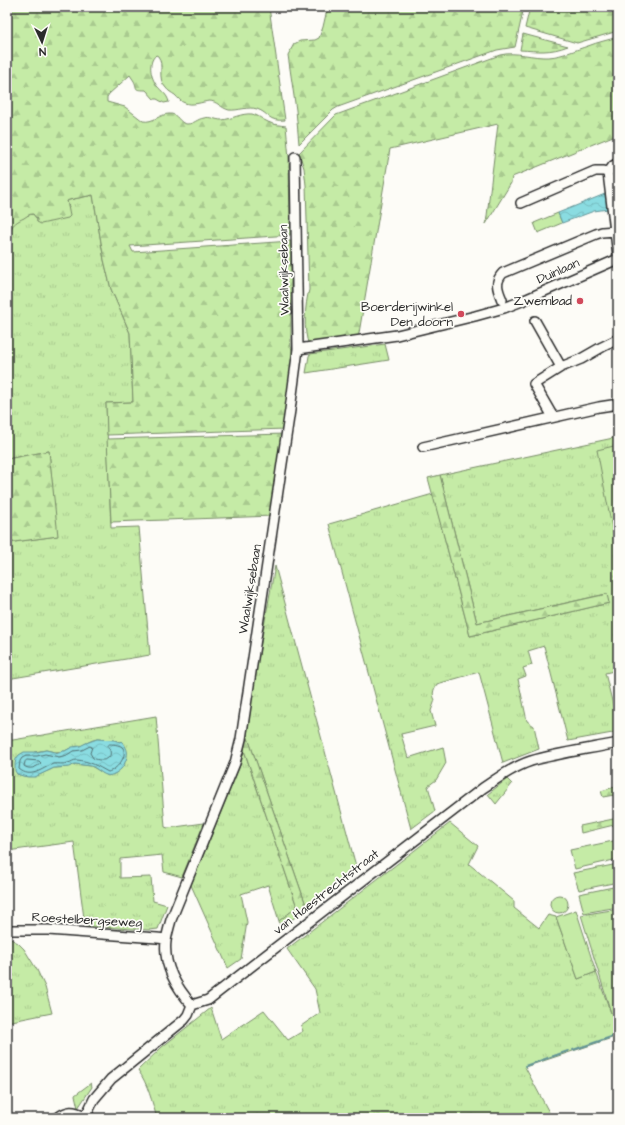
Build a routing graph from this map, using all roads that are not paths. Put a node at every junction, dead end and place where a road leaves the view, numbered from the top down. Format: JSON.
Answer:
{"nodes":[{"id":1,"x":295,"y":157,"type":"dead end"},
{"id":2,"x":618,"y":164,"type":"edge"},
{"id":3,"x":608,"y":173,"type":"junction"},
{"id":4,"x":521,"y":204,"type":"dead end"},
{"id":5,"x":616,"y":224,"type":"edge"},
{"id":6,"x":618,"y":256,"type":"edge"},
{"id":7,"x":618,"y":259,"type":"edge"},
{"id":8,"x":502,"y":300,"type":"dead end"},
{"id":9,"x":535,"y":321,"type":"dead end"},
{"id":10,"x":618,"y":339,"type":"edge"},
{"id":11,"x":298,"y":350,"type":"junction"},
{"id":12,"x":561,"y":367,"type":"junction"},
{"id":13,"x":612,"y":405,"type":"dead end"},
{"id":14,"x":553,"y":417,"type":"junction"},
{"id":15,"x":423,"y":446,"type":"dead end"},
{"id":16,"x":618,"y":743,"type":"edge"},
{"id":17,"x":7,"y":930,"type":"edge"},
{"id":18,"x":166,"y":939,"type":"junction"},
{"id":19,"x":192,"y":1005,"type":"junction"},
{"id":20,"x":85,"y":1117,"type":"edge"},
{"id":21,"x":57,"y":1118,"type":"edge"}],
"edges":[{"from":1,"to":11,"type":"street","name":"Waalwijksebaan"},
{"from":2,"to":3,"type":"street"},
{"from":3,"to":4,"type":"street"},
{"from":3,"to":5,"type":"street"},
{"from":5,"to":6,"type":"street"},
{"from":5,"to":8,"type":"street"},
{"from":7,"to":11,"type":"street","name":"Duinlaan"},
{"from":9,"to":12,"type":"street"},
{"from":10,"to":12,"type":"street"},
{"from":11,"to":18,"type":"street","name":"Waalwijksebaan"},
{"from":12,"to":14,"type":"street"},
{"from":13,"to":14,"type":"street"},
{"from":14,"to":15,"type":"street"},
{"from":16,"to":19,"type":"street","name":"van Haestrechtstraat"},
{"from":17,"to":18,"type":"street","name":"Roestelbergseweg"},
{"from":18,"to":19,"type":"street","name":"Waalwijksebaan"},
{"from":19,"to":20,"type":"street"},
{"from":20,"to":21,"type":"street"}]}
